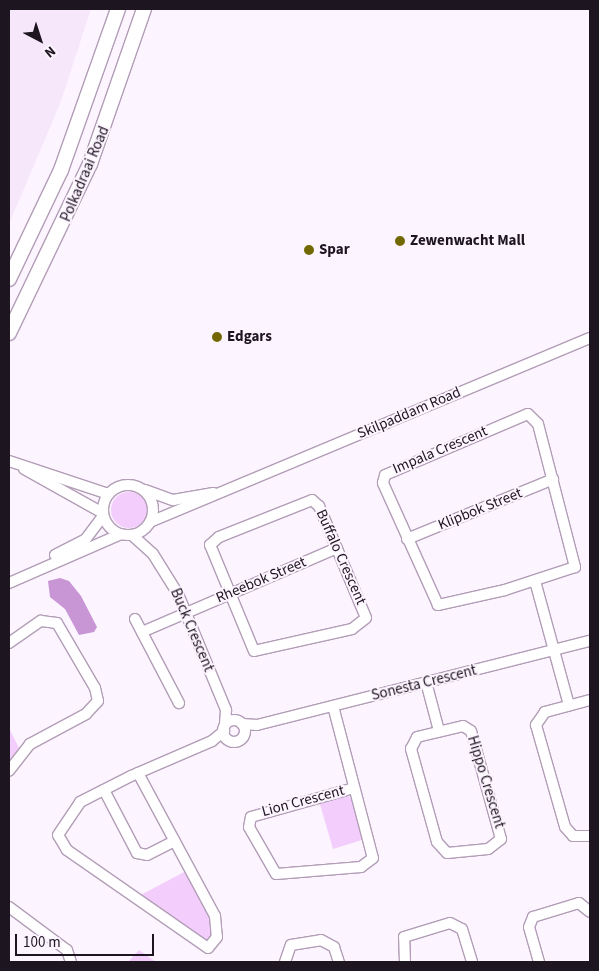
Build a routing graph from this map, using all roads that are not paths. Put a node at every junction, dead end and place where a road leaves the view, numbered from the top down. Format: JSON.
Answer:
{"nodes":[{"id":1,"x":118,"y":9,"type":"edge"},
{"id":2,"x":144,"y":9,"type":"edge"},
{"id":3,"x":9,"y":279,"type":"edge"},
{"id":4,"x":9,"y":333,"type":"edge"},
{"id":5,"x":590,"y":338,"type":"edge"},
{"id":6,"x":9,"y":461,"type":"edge"},
{"id":7,"x":21,"y":466,"type":"junction"},
{"id":8,"x":553,"y":478,"type":"junction"},
{"id":9,"x":228,"y":489,"type":"junction"},
{"id":10,"x":144,"y":490,"type":"junction"},
{"id":11,"x":108,"y":494,"type":"junction"},
{"id":12,"x":103,"y":514,"type":"junction"},
{"id":13,"x":148,"y":524,"type":"junction"},
{"id":14,"x":121,"y":534,"type":"junction"},
{"id":15,"x":132,"y":534,"type":"junction"},
{"id":16,"x":407,"y":539,"type":"junction"},
{"id":17,"x":337,"y":548,"type":"junction"},
{"id":18,"x":153,"y":554,"type":"junction"},
{"id":19,"x":9,"y":577,"type":"edge"},
{"id":20,"x":535,"y":581,"type":"junction"},
{"id":21,"x":9,"y":583,"type":"edge"},
{"id":22,"x":228,"y":595,"type":"junction"},
{"id":23,"x":186,"y":613,"type":"junction"},
{"id":24,"x":135,"y":619,"type":"dead end"},
{"id":25,"x":142,"y":632,"type":"junction"},
{"id":26,"x":590,"y":641,"type":"edge"},
{"id":27,"x":9,"y":643,"type":"edge"},
{"id":28,"x":552,"y":650,"type":"junction"},
{"id":29,"x":426,"y":682,"type":"junction"},
{"id":30,"x":590,"y":700,"type":"edge"},
{"id":31,"x":179,"y":703,"type":"dead end"},
{"id":32,"x":569,"y":705,"type":"junction"},
{"id":33,"x":333,"y":706,"type":"junction"},
{"id":34,"x":226,"y":710,"type":"junction"},
{"id":35,"x":241,"y":726,"type":"junction"},
{"id":36,"x":439,"y":731,"type":"junction"},
{"id":37,"x":225,"y":732,"type":"junction"},
{"id":38,"x":9,"y":771,"type":"edge"},
{"id":39,"x":138,"y":773,"type":"junction"},
{"id":40,"x":354,"y":788,"type":"junction"},
{"id":41,"x":104,"y":790,"type":"junction"},
{"id":42,"x":590,"y":836,"type":"edge"},
{"id":43,"x":174,"y":841,"type":"junction"},
{"id":44,"x":9,"y":907,"type":"edge"},
{"id":45,"x":590,"y":912,"type":"edge"},
{"id":46,"x":71,"y":962,"type":"edge"},
{"id":47,"x":285,"y":962,"type":"edge"},
{"id":48,"x":339,"y":962,"type":"edge"},
{"id":49,"x":405,"y":962,"type":"edge"},
{"id":50,"x":472,"y":962,"type":"edge"},
{"id":51,"x":539,"y":962,"type":"edge"}],
"edges":[{"from":1,"to":3,"type":"main road","name":"Polkadraai Road"},
{"from":2,"to":4,"type":"main road","name":"Polkadraai Road"},
{"from":5,"to":9,"type":"street","name":"Skilpaddam Road"},
{"from":6,"to":7,"type":"street"},
{"from":7,"to":11,"type":"street"},
{"from":7,"to":12,"type":"street"},
{"from":8,"to":16,"type":"street","name":"Klipbok Street"},
{"from":8,"to":16,"type":"street","name":"Impala Crescent"},
{"from":8,"to":20,"type":"street","name":"Impala Crescent"},
{"from":9,"to":10,"type":"street","name":"Skilpaddam Road"},
{"from":9,"to":13,"type":"street","name":"Skilpaddam Road"},
{"from":10,"to":11,"type":"street"},
{"from":10,"to":13,"type":"street"},
{"from":11,"to":12,"type":"street"},
{"from":12,"to":14,"type":"street"},
{"from":12,"to":19,"type":"street"},
{"from":13,"to":15,"type":"street"},
{"from":13,"to":18,"type":"street"},
{"from":14,"to":15,"type":"street"},
{"from":14,"to":21,"type":"street"},
{"from":15,"to":18,"type":"street"},
{"from":16,"to":20,"type":"street","name":"Impala Crescent"},
{"from":17,"to":22,"type":"street","name":"Rheebok Street"},
{"from":17,"to":22,"type":"street","name":"Buffalo Crescent"},
{"from":17,"to":22,"type":"street","name":"Buffalo Crescent"},
{"from":18,"to":23,"type":"street","name":"Buck Crescent"},
{"from":20,"to":28,"type":"street"},
{"from":22,"to":23,"type":"street","name":"Rheebok Street"},
{"from":23,"to":25,"type":"street","name":"Rheebok Street"},
{"from":23,"to":34,"type":"street","name":"Buck Crescent"},
{"from":24,"to":25,"type":"street"},
{"from":25,"to":31,"type":"street"},
{"from":26,"to":28,"type":"street","name":"Sonesta Crescent"},
{"from":27,"to":38,"type":"street"},
{"from":28,"to":29,"type":"street","name":"Sonesta Crescent"},
{"from":28,"to":32,"type":"street"},
{"from":29,"to":33,"type":"street","name":"Sonesta Crescent"},
{"from":29,"to":36,"type":"street"},
{"from":30,"to":32,"type":"street"},
{"from":32,"to":42,"type":"street"},
{"from":33,"to":35,"type":"street","name":"Sonesta Crescent"},
{"from":33,"to":40,"type":"street","name":"Lion Crescent"},
{"from":34,"to":35,"type":"street","name":"Buck Crescent"},
{"from":34,"to":37,"type":"street","name":"Buck Crescent"},
{"from":35,"to":37,"type":"street"},
{"from":35,"to":37,"type":"street"},
{"from":36,"to":36,"type":"street","name":"Hippo Crescent"},
{"from":37,"to":39,"type":"street"},
{"from":39,"to":41,"type":"street"},
{"from":39,"to":43,"type":"street"},
{"from":40,"to":40,"type":"street","name":"Lion Crescent"},
{"from":41,"to":43,"type":"street"},
{"from":41,"to":43,"type":"street"},
{"from":44,"to":46,"type":"street"},
{"from":45,"to":51,"type":"street"},
{"from":47,"to":48,"type":"street"},
{"from":49,"to":50,"type":"street"}]}
